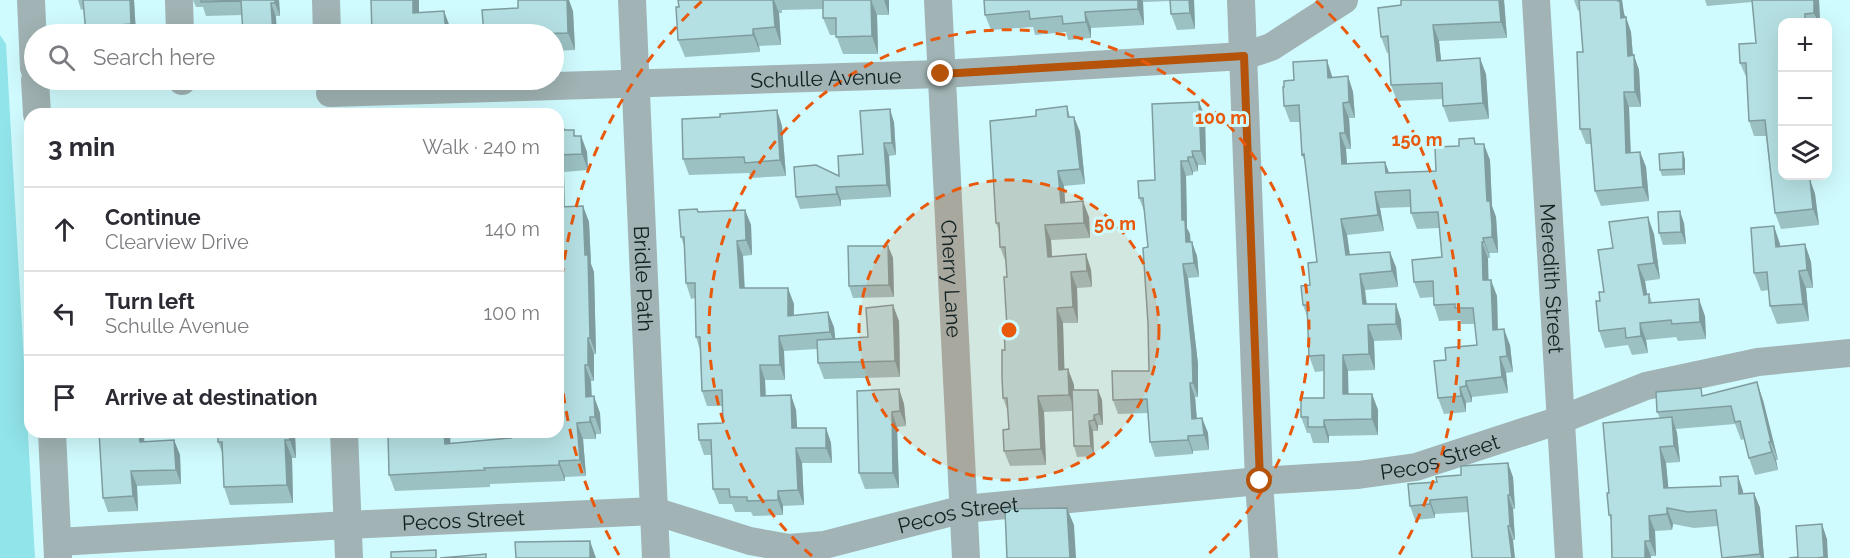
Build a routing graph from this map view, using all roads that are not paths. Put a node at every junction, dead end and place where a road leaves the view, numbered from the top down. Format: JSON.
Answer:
{"nodes":[{"id":1,"x":31,"y":0,"type":"edge"},
{"id":2,"x":179,"y":0,"type":"edge"},
{"id":3,"x":326,"y":0,"type":"edge"},
{"id":4,"x":632,"y":0,"type":"edge"},
{"id":5,"x":938,"y":0,"type":"edge"},
{"id":6,"x":1241,"y":0,"type":"edge"},
{"id":7,"x":1344,"y":0,"type":"edge"},
{"id":8,"x":1536,"y":0,"type":"edge"},
{"id":9,"x":32,"y":24,"type":"edge"},
{"id":10,"x":180,"y":24,"type":"edge"},
{"id":11,"x":327,"y":24,"type":"edge"},
{"id":12,"x":1244,"y":56,"type":"junction"},
{"id":13,"x":941,"y":74,"type":"junction"},
{"id":14,"x":636,"y":84,"type":"junction"},
{"id":15,"x":564,"y":87,"type":"edge"},
{"id":16,"x":36,"y":90,"type":"edge"},
{"id":17,"x":469,"y":90,"type":"edge"},
{"id":18,"x":330,"y":95,"type":"edge"},
{"id":19,"x":37,"y":108,"type":"edge"},
{"id":20,"x":1850,"y":353,"type":"edge"},
{"id":21,"x":1560,"y":420,"type":"junction"},
{"id":22,"x":52,"y":438,"type":"edge"},
{"id":23,"x":344,"y":438,"type":"edge"},
{"id":24,"x":1260,"y":481,"type":"junction"},
{"id":25,"x":964,"y":509,"type":"junction"},
{"id":26,"x":654,"y":512,"type":"junction"},
{"id":27,"x":347,"y":525,"type":"junction"},
{"id":28,"x":58,"y":550,"type":"edge"},
{"id":29,"x":349,"y":558,"type":"edge"},
{"id":30,"x":656,"y":558,"type":"edge"},
{"id":31,"x":966,"y":558,"type":"edge"},
{"id":32,"x":1264,"y":558,"type":"edge"},
{"id":33,"x":1569,"y":558,"type":"edge"}],
"edges":[{"from":1,"to":9,"type":"street"},
{"from":2,"to":10,"type":"street"},
{"from":3,"to":11,"type":"street"},
{"from":4,"to":14,"type":"street","name":"Bridle Path"},
{"from":5,"to":13,"type":"street","name":"Cherry Lane"},
{"from":6,"to":12,"type":"street"},
{"from":7,"to":12,"type":"street","name":"Schulle Avenue"},
{"from":8,"to":21,"type":"street","name":"Meredith Street"},
{"from":12,"to":13,"type":"street","name":"Schulle Avenue"},
{"from":12,"to":24,"type":"street"},
{"from":13,"to":14,"type":"street","name":"Schulle Avenue"},
{"from":13,"to":25,"type":"street","name":"Cherry Lane"},
{"from":14,"to":15,"type":"street","name":"Schulle Avenue"},
{"from":14,"to":26,"type":"street","name":"Bridle Path"},
{"from":16,"to":19,"type":"street"},
{"from":17,"to":18,"type":"street","name":"Schulle Avenue"},
{"from":20,"to":21,"type":"street","name":"Pecos Street"},
{"from":21,"to":24,"type":"street","name":"Pecos Street"},
{"from":21,"to":33,"type":"street","name":"Meredith Street"},
{"from":22,"to":28,"type":"street"},
{"from":23,"to":27,"type":"street"},
{"from":24,"to":25,"type":"street","name":"Pecos Street"},
{"from":24,"to":32,"type":"street"},
{"from":25,"to":26,"type":"street","name":"Pecos Street"},
{"from":25,"to":31,"type":"street","name":"Cherry Lane"},
{"from":26,"to":27,"type":"street","name":"Pecos Street"},
{"from":26,"to":30,"type":"street","name":"Bridle Path"},
{"from":27,"to":28,"type":"street","name":"Pecos Street"},
{"from":27,"to":29,"type":"street"}]}
